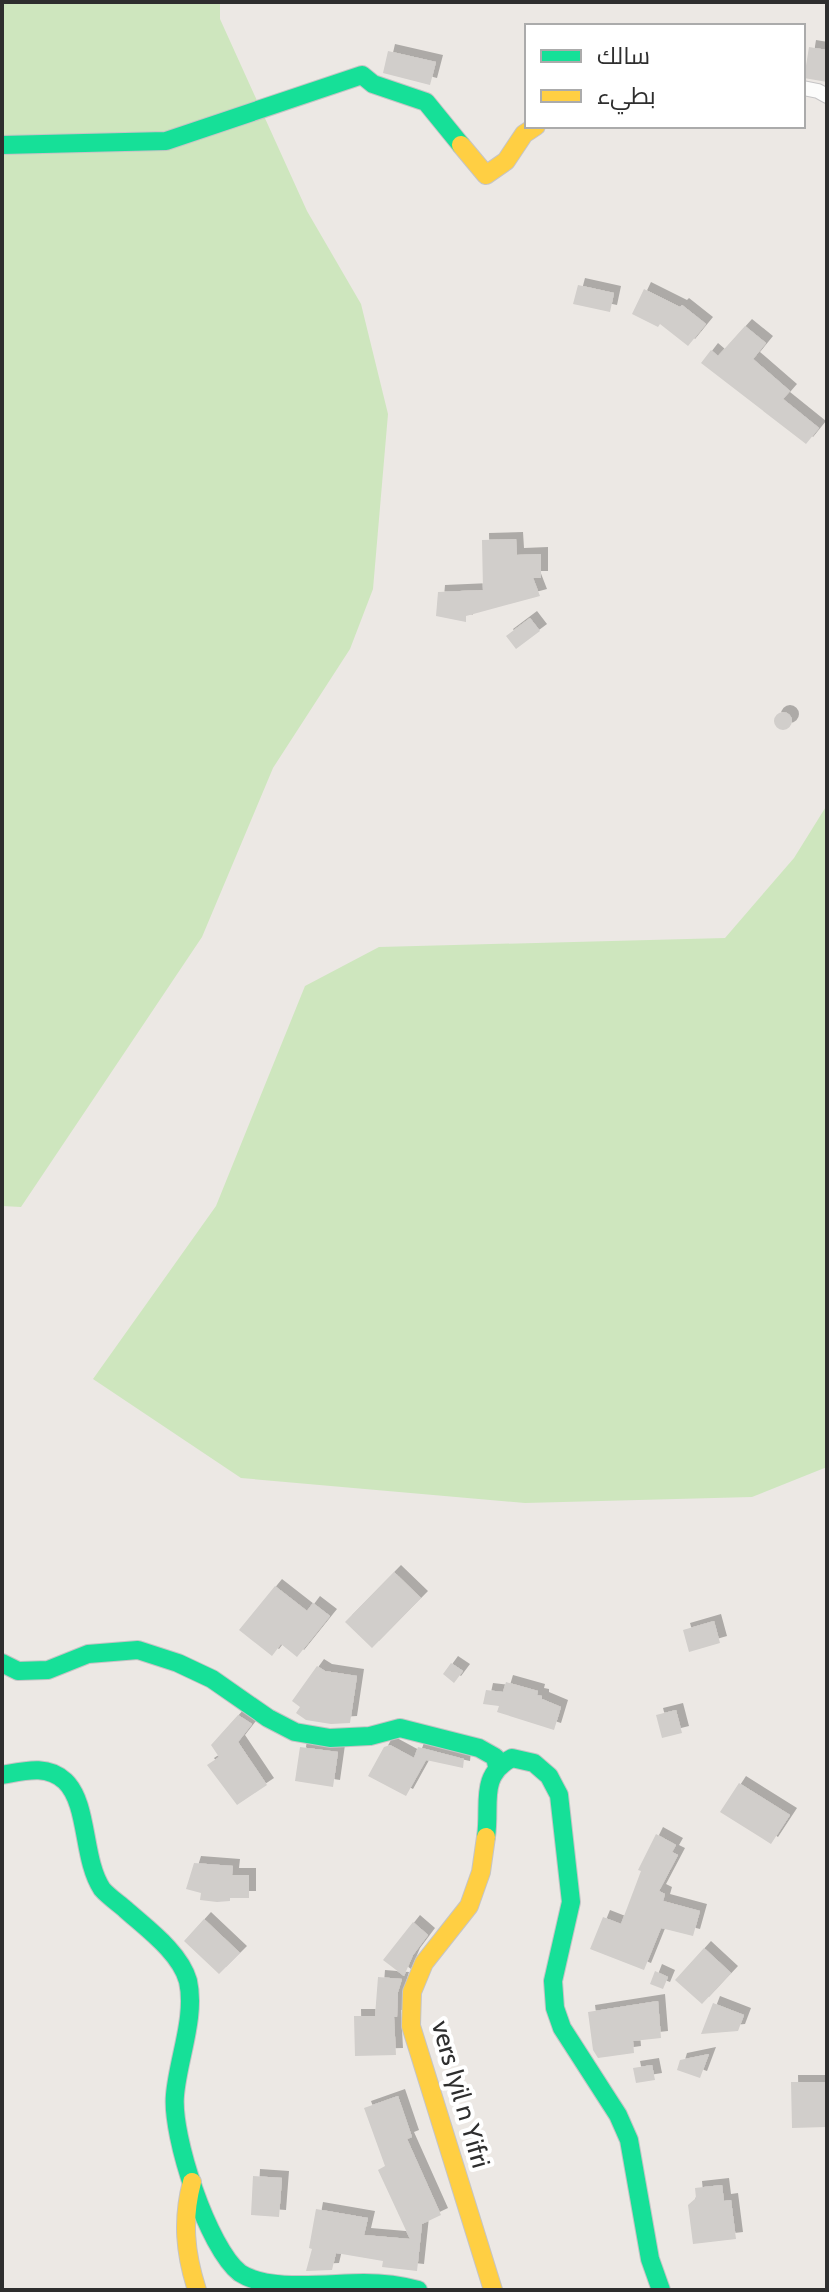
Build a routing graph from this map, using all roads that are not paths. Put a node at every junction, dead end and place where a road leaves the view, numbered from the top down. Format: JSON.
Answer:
{"nodes":[{"id":1,"x":805,"y":88,"type":"edge"},
{"id":2,"x":827,"y":96,"type":"edge"},
{"id":3,"x":533,"y":128,"type":"edge"},
{"id":4,"x":2,"y":145,"type":"edge"},
{"id":5,"x":2,"y":1663,"type":"edge"},
{"id":6,"x":497,"y":1766,"type":"junction"},
{"id":7,"x":2,"y":1775,"type":"edge"},
{"id":8,"x":192,"y":2182,"type":"junction"},
{"id":9,"x":197,"y":2290,"type":"edge"},
{"id":10,"x":418,"y":2290,"type":"edge"},
{"id":11,"x":493,"y":2290,"type":"edge"},
{"id":12,"x":661,"y":2290,"type":"edge"}],
"edges":[{"from":1,"to":2,"type":"street"},
{"from":3,"to":4,"type":"main road"},
{"from":5,"to":6,"type":"main road"},
{"from":6,"to":11,"type":"main road","name":"vers Iγil n Yifri"},
{"from":6,"to":12,"type":"main road"},
{"from":7,"to":8,"type":"main road"},
{"from":8,"to":9,"type":"main road"},
{"from":8,"to":10,"type":"main road"}]}
